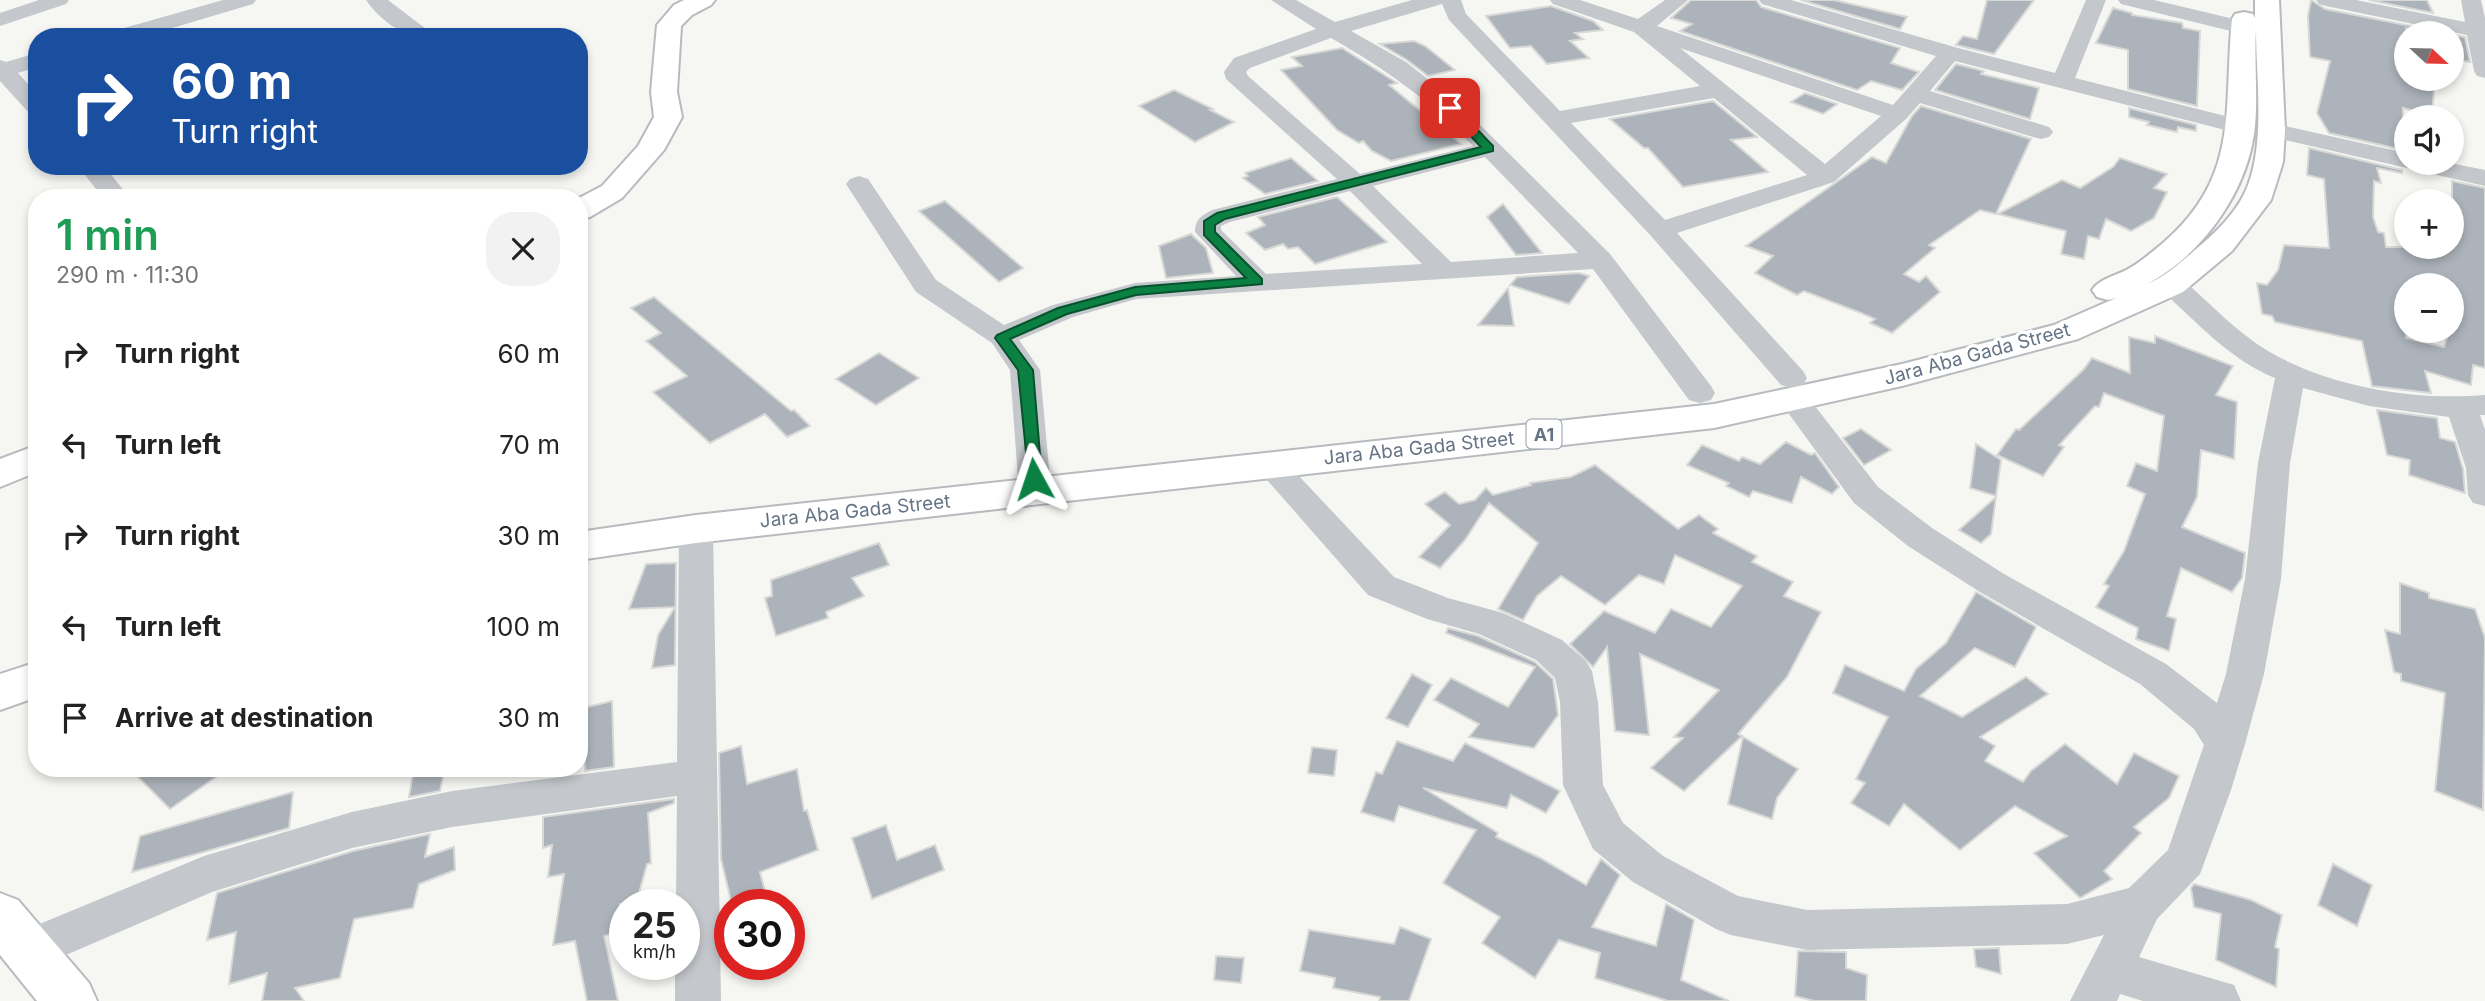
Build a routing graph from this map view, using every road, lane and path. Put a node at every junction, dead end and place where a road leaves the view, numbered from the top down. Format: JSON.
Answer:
{"nodes":[{"id":1,"x":59,"y":0,"type":"edge"},
{"id":2,"x":246,"y":0,"type":"edge"},
{"id":3,"x":376,"y":0,"type":"edge"},
{"id":4,"x":703,"y":0,"type":"edge"},
{"id":5,"x":1281,"y":0,"type":"edge"},
{"id":6,"x":1434,"y":0,"type":"edge"},
{"id":7,"x":1451,"y":0,"type":"edge"},
{"id":8,"x":1560,"y":0,"type":"edge"},
{"id":9,"x":1678,"y":0,"type":"edge"},
{"id":10,"x":1769,"y":0,"type":"edge"},
{"id":11,"x":2096,"y":0,"type":"edge"},
{"id":12,"x":2128,"y":0,"type":"edge"},
{"id":13,"x":2267,"y":0,"type":"edge"},
{"id":14,"x":2326,"y":0,"type":"edge"},
{"id":15,"x":2471,"y":0,"type":"edge"},
{"id":16,"x":2244,"y":14,"type":"edge"},
{"id":17,"x":0,"y":20,"type":"edge"},
{"id":18,"x":1641,"y":27,"type":"junction"},
{"id":19,"x":149,"y":28,"type":"edge"},
{"id":20,"x":412,"y":28,"type":"edge"},
{"id":21,"x":1332,"y":30,"type":"junction"},
{"id":22,"x":2477,"y":31,"type":"junction"},
{"id":23,"x":1950,"y":53,"type":"junction"},
{"id":24,"x":28,"y":62,"type":"edge"},
{"id":25,"x":2485,"y":67,"type":"edge"},
{"id":26,"x":1,"y":68,"type":"edge"},
{"id":27,"x":2062,"y":82,"type":"junction"},
{"id":28,"x":1718,"y":90,"type":"junction"},
{"id":29,"x":1916,"y":94,"type":"junction"},
{"id":30,"x":28,"y":98,"type":"edge"},
{"id":31,"x":1898,"y":114,"type":"junction"},
{"id":32,"x":1554,"y":119,"type":"junction"},
{"id":33,"x":2256,"y":129,"type":"junction"},
{"id":34,"x":2041,"y":132,"type":"dead end"},
{"id":35,"x":1489,"y":149,"type":"junction"},
{"id":36,"x":2394,"y":158,"type":"edge"},
{"id":37,"x":2464,"y":173,"type":"edge"},
{"id":38,"x":98,"y":175,"type":"edge"},
{"id":39,"x":1825,"y":177,"type":"junction"},
{"id":40,"x":2485,"y":178,"type":"edge"},
{"id":41,"x":859,"y":184,"type":"dead end"},
{"id":42,"x":1357,"y":184,"type":"junction"},
{"id":43,"x":109,"y":189,"type":"edge"},
{"id":44,"x":588,"y":206,"type":"edge"},
{"id":45,"x":1660,"y":230,"type":"junction"},
{"id":46,"x":1600,"y":260,"type":"junction"},
{"id":47,"x":1443,"y":269,"type":"junction"},
{"id":48,"x":1257,"y":281,"type":"junction"},
{"id":49,"x":2172,"y":285,"type":"junction"},
{"id":50,"x":1002,"y":338,"type":"junction"},
{"id":51,"x":2290,"y":376,"type":"junction"},
{"id":52,"x":1793,"y":388,"type":"junction"},
{"id":53,"x":1700,"y":393,"type":"junction"},
{"id":54,"x":2474,"y":407,"type":"edge"},
{"id":55,"x":28,"y":461,"type":"edge"},
{"id":56,"x":1270,"y":465,"type":"junction"},
{"id":57,"x":0,"y":474,"type":"edge"},
{"id":58,"x":1034,"y":479,"type":"junction"},
{"id":59,"x":2485,"y":495,"type":"edge"},
{"id":60,"x":588,"y":529,"type":"edge"},
{"id":61,"x":696,"y":529,"type":"junction"},
{"id":62,"x":588,"y":545,"type":"edge"},
{"id":63,"x":28,"y":682,"type":"edge"},
{"id":64,"x":0,"y":692,"type":"edge"},
{"id":65,"x":28,"y":703,"type":"edge"},
{"id":66,"x":0,"y":713,"type":"edge"},
{"id":67,"x":2225,"y":744,"type":"junction"},
{"id":68,"x":698,"y":776,"type":"junction"},
{"id":69,"x":2142,"y":905,"type":"junction"},
{"id":70,"x":14,"y":933,"type":"edge"},
{"id":71,"x":2101,"y":986,"type":"edge"},
{"id":72,"x":70,"y":1001,"type":"edge"},
{"id":73,"x":698,"y":1001,"type":"edge"},
{"id":74,"x":2218,"y":1001,"type":"edge"}],
"edges":[{"from":1,"to":17,"type":"street"},
{"from":2,"to":19,"type":"street"},
{"from":3,"to":20,"type":"street"},
{"from":4,"to":44,"type":"main road"},
{"from":5,"to":21,"type":"street"},
{"from":6,"to":21,"type":"street"},
{"from":7,"to":32,"type":"street"},
{"from":8,"to":18,"type":"street"},
{"from":9,"to":18,"type":"street"},
{"from":10,"to":23,"type":"street"},
{"from":11,"to":27,"type":"street"},
{"from":12,"to":16,"type":"street"},
{"from":13,"to":33,"type":"main road","name":"Jara Aba Gada Street","number":"A1"},
{"from":14,"to":22,"type":"street"},
{"from":15,"to":22,"type":"street"},
{"from":16,"to":33,"type":"main road","name":"Jara Aba Gada Street","number":"A1"},
{"from":18,"to":28,"type":"street"},
{"from":18,"to":31,"type":"street"},
{"from":21,"to":35,"type":"street"},
{"from":21,"to":42,"type":"street"},
{"from":22,"to":25,"type":"street"},
{"from":23,"to":27,"type":"street"},
{"from":23,"to":29,"type":"street"},
{"from":24,"to":26,"type":"street"},
{"from":26,"to":30,"type":"street"},
{"from":27,"to":33,"type":"street"},
{"from":28,"to":32,"type":"street"},
{"from":28,"to":39,"type":"street"},
{"from":29,"to":31,"type":"street"},
{"from":29,"to":34,"type":"street"},
{"from":31,"to":39,"type":"street"},
{"from":32,"to":45,"type":"street"},
{"from":33,"to":36,"type":"street"},
{"from":33,"to":49,"type":"main road","name":"Jara Aba Gada Street","number":"A1"},
{"from":33,"to":52,"type":"main road","name":"Jara Aba Gada Street","number":"A1"},
{"from":35,"to":42,"type":"street"},
{"from":35,"to":46,"type":"street"},
{"from":37,"to":40,"type":"street"},
{"from":38,"to":43,"type":"street"},
{"from":39,"to":45,"type":"street"},
{"from":41,"to":50,"type":"street"},
{"from":42,"to":47,"type":"street"},
{"from":42,"to":48,"type":"street"},
{"from":45,"to":52,"type":"street"},
{"from":46,"to":47,"type":"street"},
{"from":46,"to":53,"type":"street"},
{"from":47,"to":48,"type":"street"},
{"from":48,"to":50,"type":"street"},
{"from":49,"to":51,"type":"street"},
{"from":49,"to":52,"type":"main road","name":"Jara Aba Gada Street","number":"A1"},
{"from":50,"to":58,"type":"street"},
{"from":51,"to":54,"type":"street"},
{"from":51,"to":67,"type":"street"},
{"from":52,"to":53,"type":"main road","name":"Jara Aba Gada Street","number":"A1"},
{"from":52,"to":56,"type":"main road","name":"Jara Aba Gada Street","number":"A1"},
{"from":52,"to":67,"type":"street"},
{"from":53,"to":58,"type":"main road","name":"Jara Aba Gada Street","number":"A1"},
{"from":54,"to":59,"type":"street"},
{"from":55,"to":57,"type":"main road"},
{"from":56,"to":61,"type":"main road","name":"Jara Aba Gada Street","number":"A1"},
{"from":56,"to":69,"type":"street"},
{"from":58,"to":60,"type":"main road","name":"Jara Aba Gada Street","number":"A1"},
{"from":61,"to":62,"type":"main road","name":"Jara Aba Gada Street","number":"A1"},
{"from":61,"to":68,"type":"street"},
{"from":63,"to":64,"type":"main road"},
{"from":65,"to":66,"type":"main road"},
{"from":67,"to":69,"type":"street"},
{"from":68,"to":70,"type":"street"},
{"from":68,"to":73,"type":"street"},
{"from":69,"to":71,"type":"street"},
{"from":70,"to":72,"type":"main road"},
{"from":71,"to":74,"type":"street"}]}
